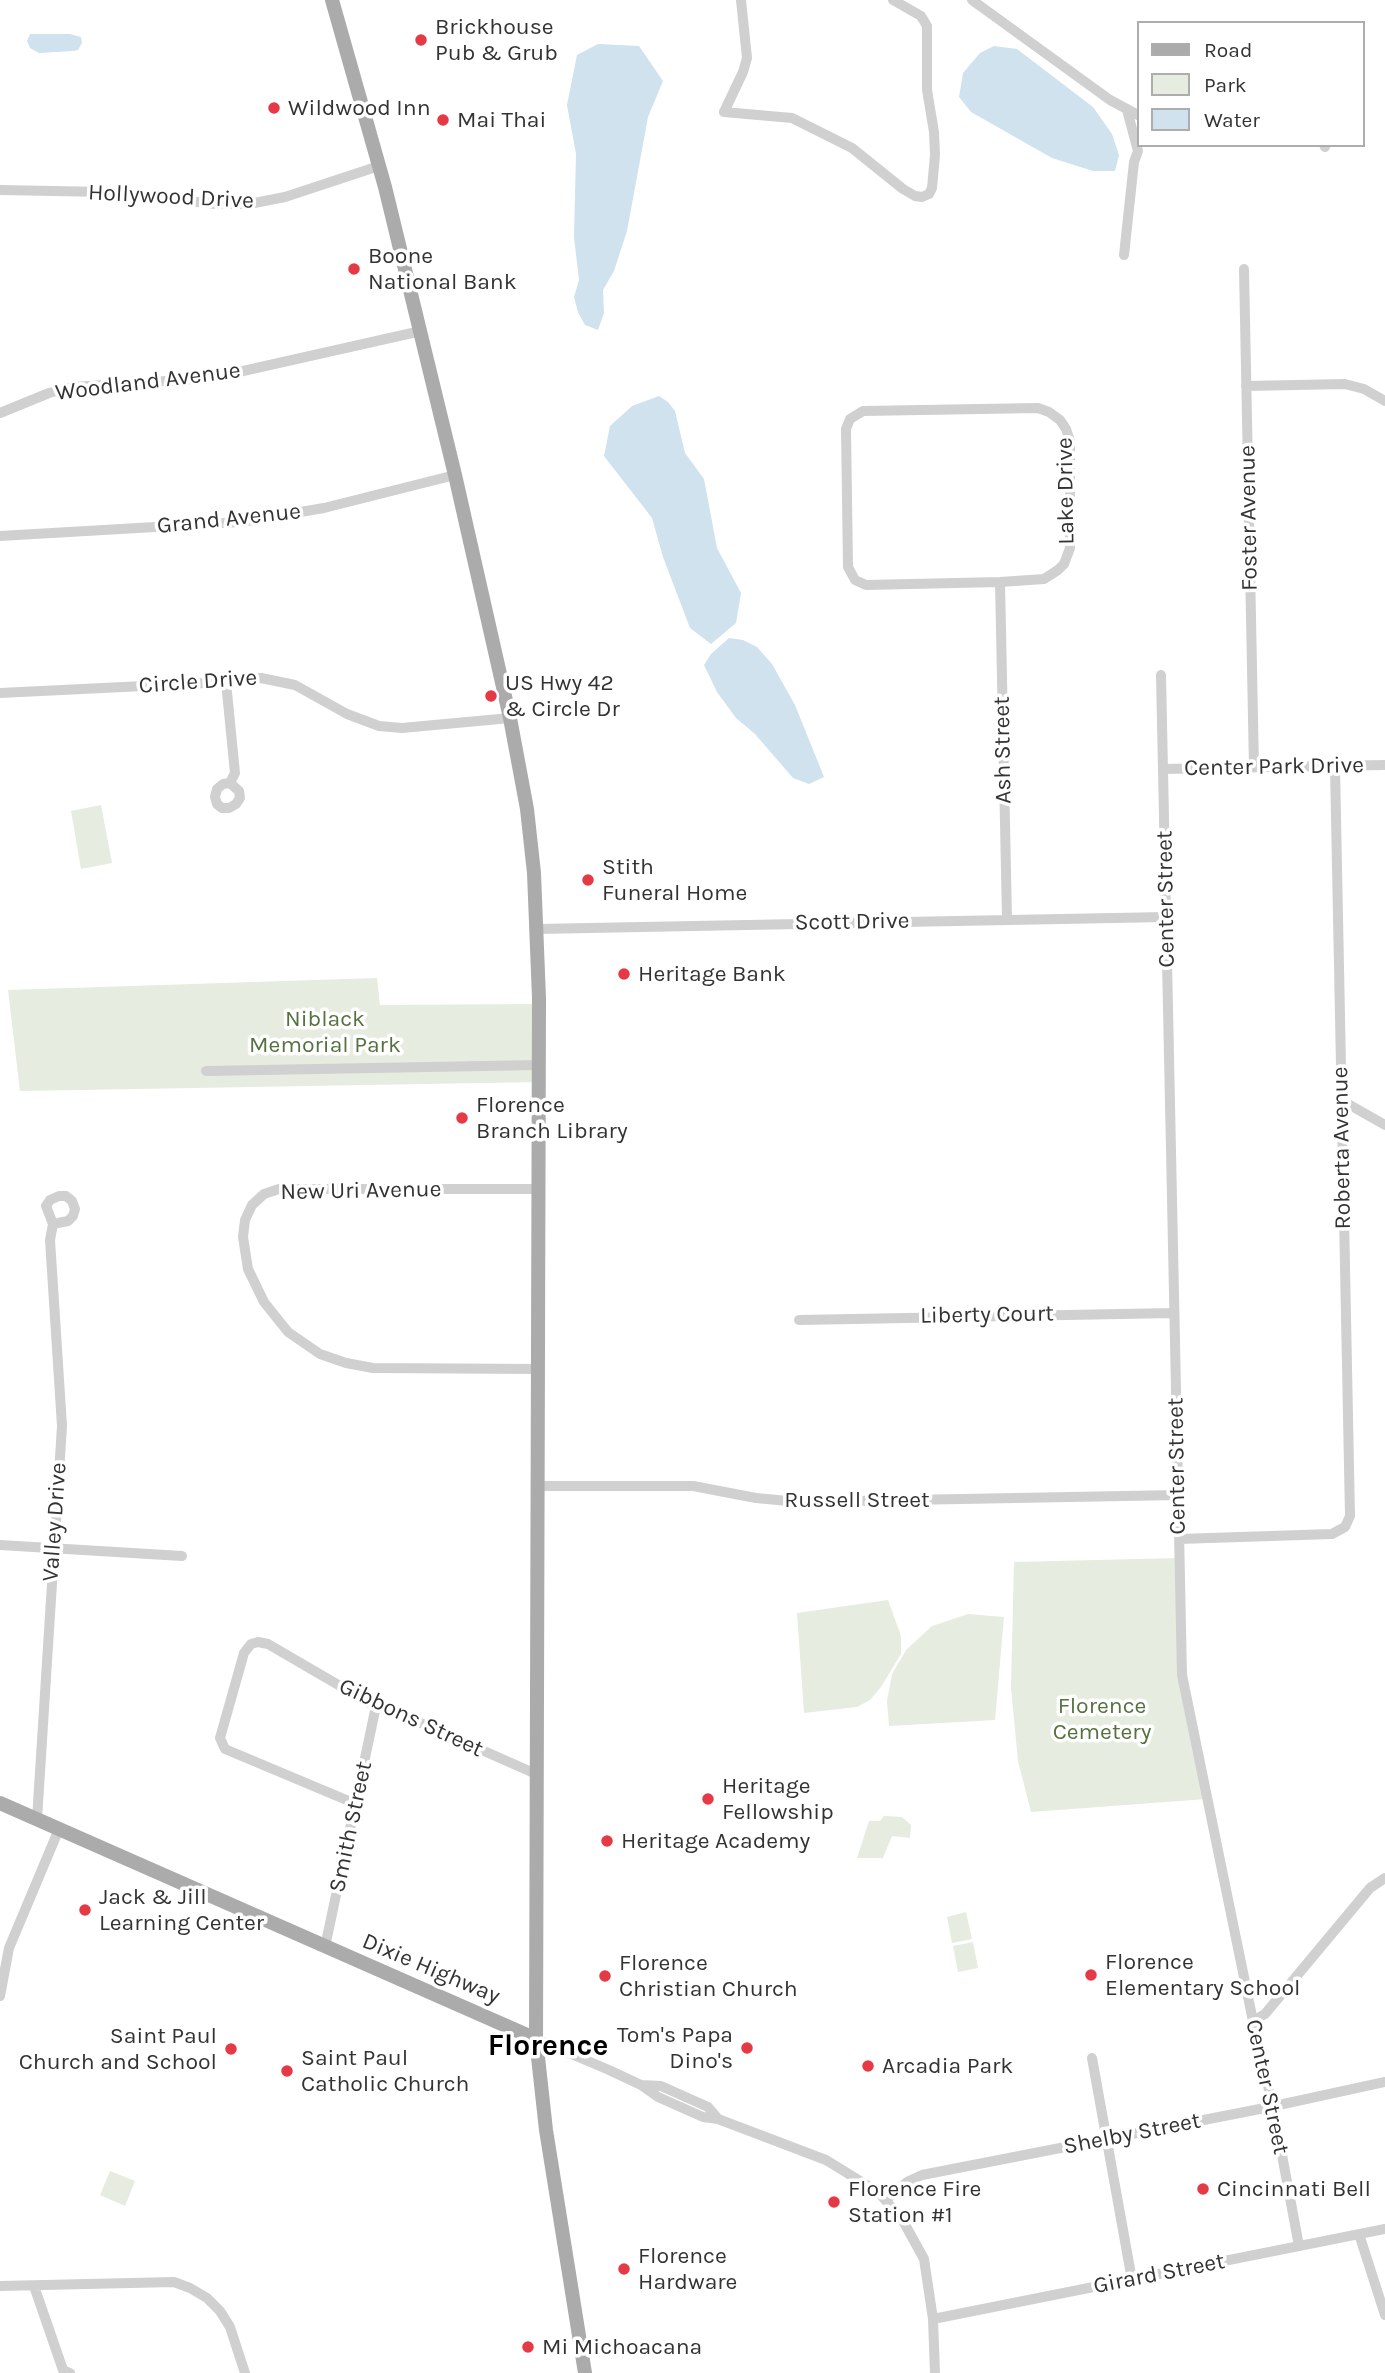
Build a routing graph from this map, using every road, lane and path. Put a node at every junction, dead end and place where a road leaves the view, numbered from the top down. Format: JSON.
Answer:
{"nodes":[{"id":1,"x":332,"y":0,"type":"edge"},
{"id":2,"x":741,"y":0,"type":"edge"},
{"id":3,"x":893,"y":0,"type":"edge"},
{"id":4,"x":972,"y":0,"type":"edge"},
{"id":5,"x":1127,"y":110,"type":"junction"},
{"id":6,"x":1136,"y":114,"type":"edge"},
{"id":7,"x":1136,"y":133,"type":"edge"},
{"id":8,"x":1142,"y":148,"type":"edge"},
{"id":9,"x":379,"y":166,"type":"junction"},
{"id":10,"x":0,"y":190,"type":"edge"},
{"id":11,"x":1124,"y":255,"type":"dead end"},
{"id":12,"x":1244,"y":269,"type":"dead end"},
{"id":13,"x":421,"y":331,"type":"junction"},
{"id":14,"x":1246,"y":386,"type":"junction"},
{"id":15,"x":1385,"y":401,"type":"edge"},
{"id":16,"x":0,"y":413,"type":"edge"},
{"id":17,"x":455,"y":475,"type":"junction"},
{"id":18,"x":0,"y":536,"type":"edge"},
{"id":19,"x":1000,"y":582,"type":"junction"},
{"id":20,"x":1161,"y":675,"type":"dead end"},
{"id":21,"x":226,"y":682,"type":"junction"},
{"id":22,"x":0,"y":693,"type":"edge"},
{"id":23,"x":510,"y":718,"type":"junction"},
{"id":24,"x":1385,"y":765,"type":"edge"},
{"id":25,"x":1335,"y":766,"type":"junction"},
{"id":26,"x":1254,"y":767,"type":"junction"},
{"id":27,"x":1163,"y":769,"type":"junction"},
{"id":28,"x":230,"y":783,"type":"dead end"},
{"id":29,"x":1166,"y":917,"type":"junction"},
{"id":30,"x":1007,"y":919,"type":"junction"},
{"id":31,"x":537,"y":929,"type":"junction"},
{"id":32,"x":539,"y":1065,"type":"junction"},
{"id":33,"x":206,"y":1071,"type":"dead end"},
{"id":34,"x":1341,"y":1100,"type":"junction"},
{"id":35,"x":1385,"y":1125,"type":"edge"},
{"id":36,"x":539,"y":1189,"type":"junction"},
{"id":37,"x":53,"y":1224,"type":"dead end"},
{"id":38,"x":1174,"y":1313,"type":"junction"},
{"id":39,"x":799,"y":1320,"type":"dead end"},
{"id":40,"x":538,"y":1369,"type":"junction"},
{"id":41,"x":537,"y":1486,"type":"junction"},
{"id":42,"x":1178,"y":1495,"type":"junction"},
{"id":43,"x":1179,"y":1539,"type":"junction"},
{"id":44,"x":0,"y":1545,"type":"edge"},
{"id":45,"x":54,"y":1548,"type":"junction"},
{"id":46,"x":182,"y":1556,"type":"dead end"},
{"id":47,"x":376,"y":1706,"type":"junction"},
{"id":48,"x":536,"y":1774,"type":"junction"},
{"id":49,"x":0,"y":1803,"type":"edge"},
{"id":50,"x":356,"y":1804,"type":"junction"},
{"id":51,"x":37,"y":1819,"type":"junction"},
{"id":52,"x":59,"y":1829,"type":"junction"},
{"id":53,"x":1385,"y":1878,"type":"edge"},
{"id":54,"x":325,"y":1948,"type":"junction"},
{"id":55,"x":0,"y":1996,"type":"edge"},
{"id":56,"x":1253,"y":2021,"type":"junction"},
{"id":57,"x":536,"y":2039,"type":"junction"},
{"id":58,"x":1092,"y":2058,"type":"dead end"},
{"id":59,"x":1385,"y":2081,"type":"edge"},
{"id":60,"x":1273,"y":2107,"type":"junction"},
{"id":61,"x":1108,"y":2138,"type":"junction"},
{"id":62,"x":886,"y":2200,"type":"junction"},
{"id":63,"x":1385,"y":2229,"type":"edge"},
{"id":64,"x":1359,"y":2234,"type":"junction"},
{"id":65,"x":1300,"y":2246,"type":"junction"},
{"id":66,"x":1132,"y":2280,"type":"junction"},
{"id":67,"x":0,"y":2286,"type":"edge"},
{"id":68,"x":34,"y":2286,"type":"junction"},
{"id":69,"x":1385,"y":2315,"type":"edge"},
{"id":70,"x":933,"y":2319,"type":"junction"},
{"id":71,"x":65,"y":2372,"type":"edge"},
{"id":72,"x":245,"y":2373,"type":"edge"},
{"id":73,"x":585,"y":2373,"type":"edge"},
{"id":74,"x":935,"y":2373,"type":"edge"}],
"edges":[{"from":1,"to":9,"type":"main road"},
{"from":2,"to":3,"type":"street"},
{"from":4,"to":5,"type":"street"},
{"from":5,"to":6,"type":"street"},
{"from":5,"to":7,"type":"street"},
{"from":8,"to":11,"type":"street"},
{"from":9,"to":10,"type":"street","name":"Hollywood Drive"},
{"from":9,"to":13,"type":"main road"},
{"from":12,"to":14,"type":"street","name":"Foster Avenue"},
{"from":13,"to":16,"type":"street","name":"Woodland Avenue"},
{"from":13,"to":17,"type":"main road"},
{"from":14,"to":15,"type":"street"},
{"from":14,"to":26,"type":"street","name":"Foster Avenue"},
{"from":17,"to":18,"type":"street","name":"Grand Avenue"},
{"from":17,"to":23,"type":"main road"},
{"from":19,"to":19,"type":"street","name":"Lake Drive"},
{"from":19,"to":30,"type":"street","name":"Ash Street"},
{"from":20,"to":27,"type":"street","name":"Center Street"},
{"from":21,"to":22,"type":"street","name":"Circle Drive"},
{"from":21,"to":23,"type":"street","name":"Circle Drive"},
{"from":21,"to":28,"type":"street"},
{"from":23,"to":31,"type":"main road"},
{"from":24,"to":25,"type":"street","name":"Center Park Drive"},
{"from":25,"to":26,"type":"street","name":"Center Park Drive"},
{"from":25,"to":34,"type":"street","name":"Roberta Avenue"},
{"from":26,"to":27,"type":"street","name":"Center Park Drive"},
{"from":27,"to":29,"type":"street","name":"Center Street"},
{"from":29,"to":30,"type":"street","name":"Scott Drive"},
{"from":29,"to":38,"type":"street","name":"Center Street"},
{"from":30,"to":31,"type":"street","name":"Scott Drive"},
{"from":31,"to":32,"type":"main road"},
{"from":32,"to":33,"type":"street"},
{"from":32,"to":36,"type":"main road"},
{"from":34,"to":35,"type":"street"},
{"from":34,"to":43,"type":"street","name":"Roberta Avenue"},
{"from":36,"to":40,"type":"main road"},
{"from":36,"to":40,"type":"street","name":"New Uri Avenue"},
{"from":37,"to":45,"type":"street","name":"Valley Drive"},
{"from":38,"to":39,"type":"street","name":"Liberty Court"},
{"from":38,"to":42,"type":"street","name":"Center Street"},
{"from":40,"to":41,"type":"main road"},
{"from":41,"to":42,"type":"street","name":"Russell Street"},
{"from":41,"to":48,"type":"main road"},
{"from":42,"to":43,"type":"street","name":"Center Street"},
{"from":43,"to":56,"type":"street","name":"Center Street"},
{"from":44,"to":45,"type":"street"},
{"from":45,"to":46,"type":"street"},
{"from":45,"to":51,"type":"street","name":"Valley Drive"},
{"from":47,"to":48,"type":"street","name":"Gibbons Street"},
{"from":47,"to":50,"type":"street","name":"Smith Street"},
{"from":47,"to":50,"type":"street","name":"Gibbons Street"},
{"from":48,"to":57,"type":"main road"},
{"from":49,"to":51,"type":"main road","name":"Dixie Highway"},
{"from":50,"to":54,"type":"street","name":"Smith Street"},
{"from":51,"to":52,"type":"main road","name":"Dixie Highway"},
{"from":52,"to":54,"type":"main road","name":"Dixie Highway"},
{"from":52,"to":55,"type":"street"},
{"from":53,"to":56,"type":"street"},
{"from":54,"to":57,"type":"main road","name":"Dixie Highway"},
{"from":56,"to":60,"type":"street","name":"Center Street"},
{"from":57,"to":62,"type":"street"},
{"from":57,"to":73,"type":"main road"},
{"from":58,"to":61,"type":"street"},
{"from":59,"to":60,"type":"street","name":"Shelby Street"},
{"from":60,"to":61,"type":"street","name":"Shelby Street"},
{"from":60,"to":65,"type":"street","name":"Center Street"},
{"from":61,"to":62,"type":"street","name":"Shelby Street"},
{"from":61,"to":66,"type":"street"},
{"from":62,"to":70,"type":"street"},
{"from":63,"to":64,"type":"street","name":"Girard Street"},
{"from":64,"to":65,"type":"street","name":"Girard Street"},
{"from":64,"to":69,"type":"street"},
{"from":65,"to":66,"type":"street","name":"Girard Street"},
{"from":66,"to":70,"type":"street","name":"Girard Street"},
{"from":67,"to":68,"type":"street"},
{"from":68,"to":71,"type":"street"},
{"from":68,"to":72,"type":"street"},
{"from":70,"to":74,"type":"street"}]}
